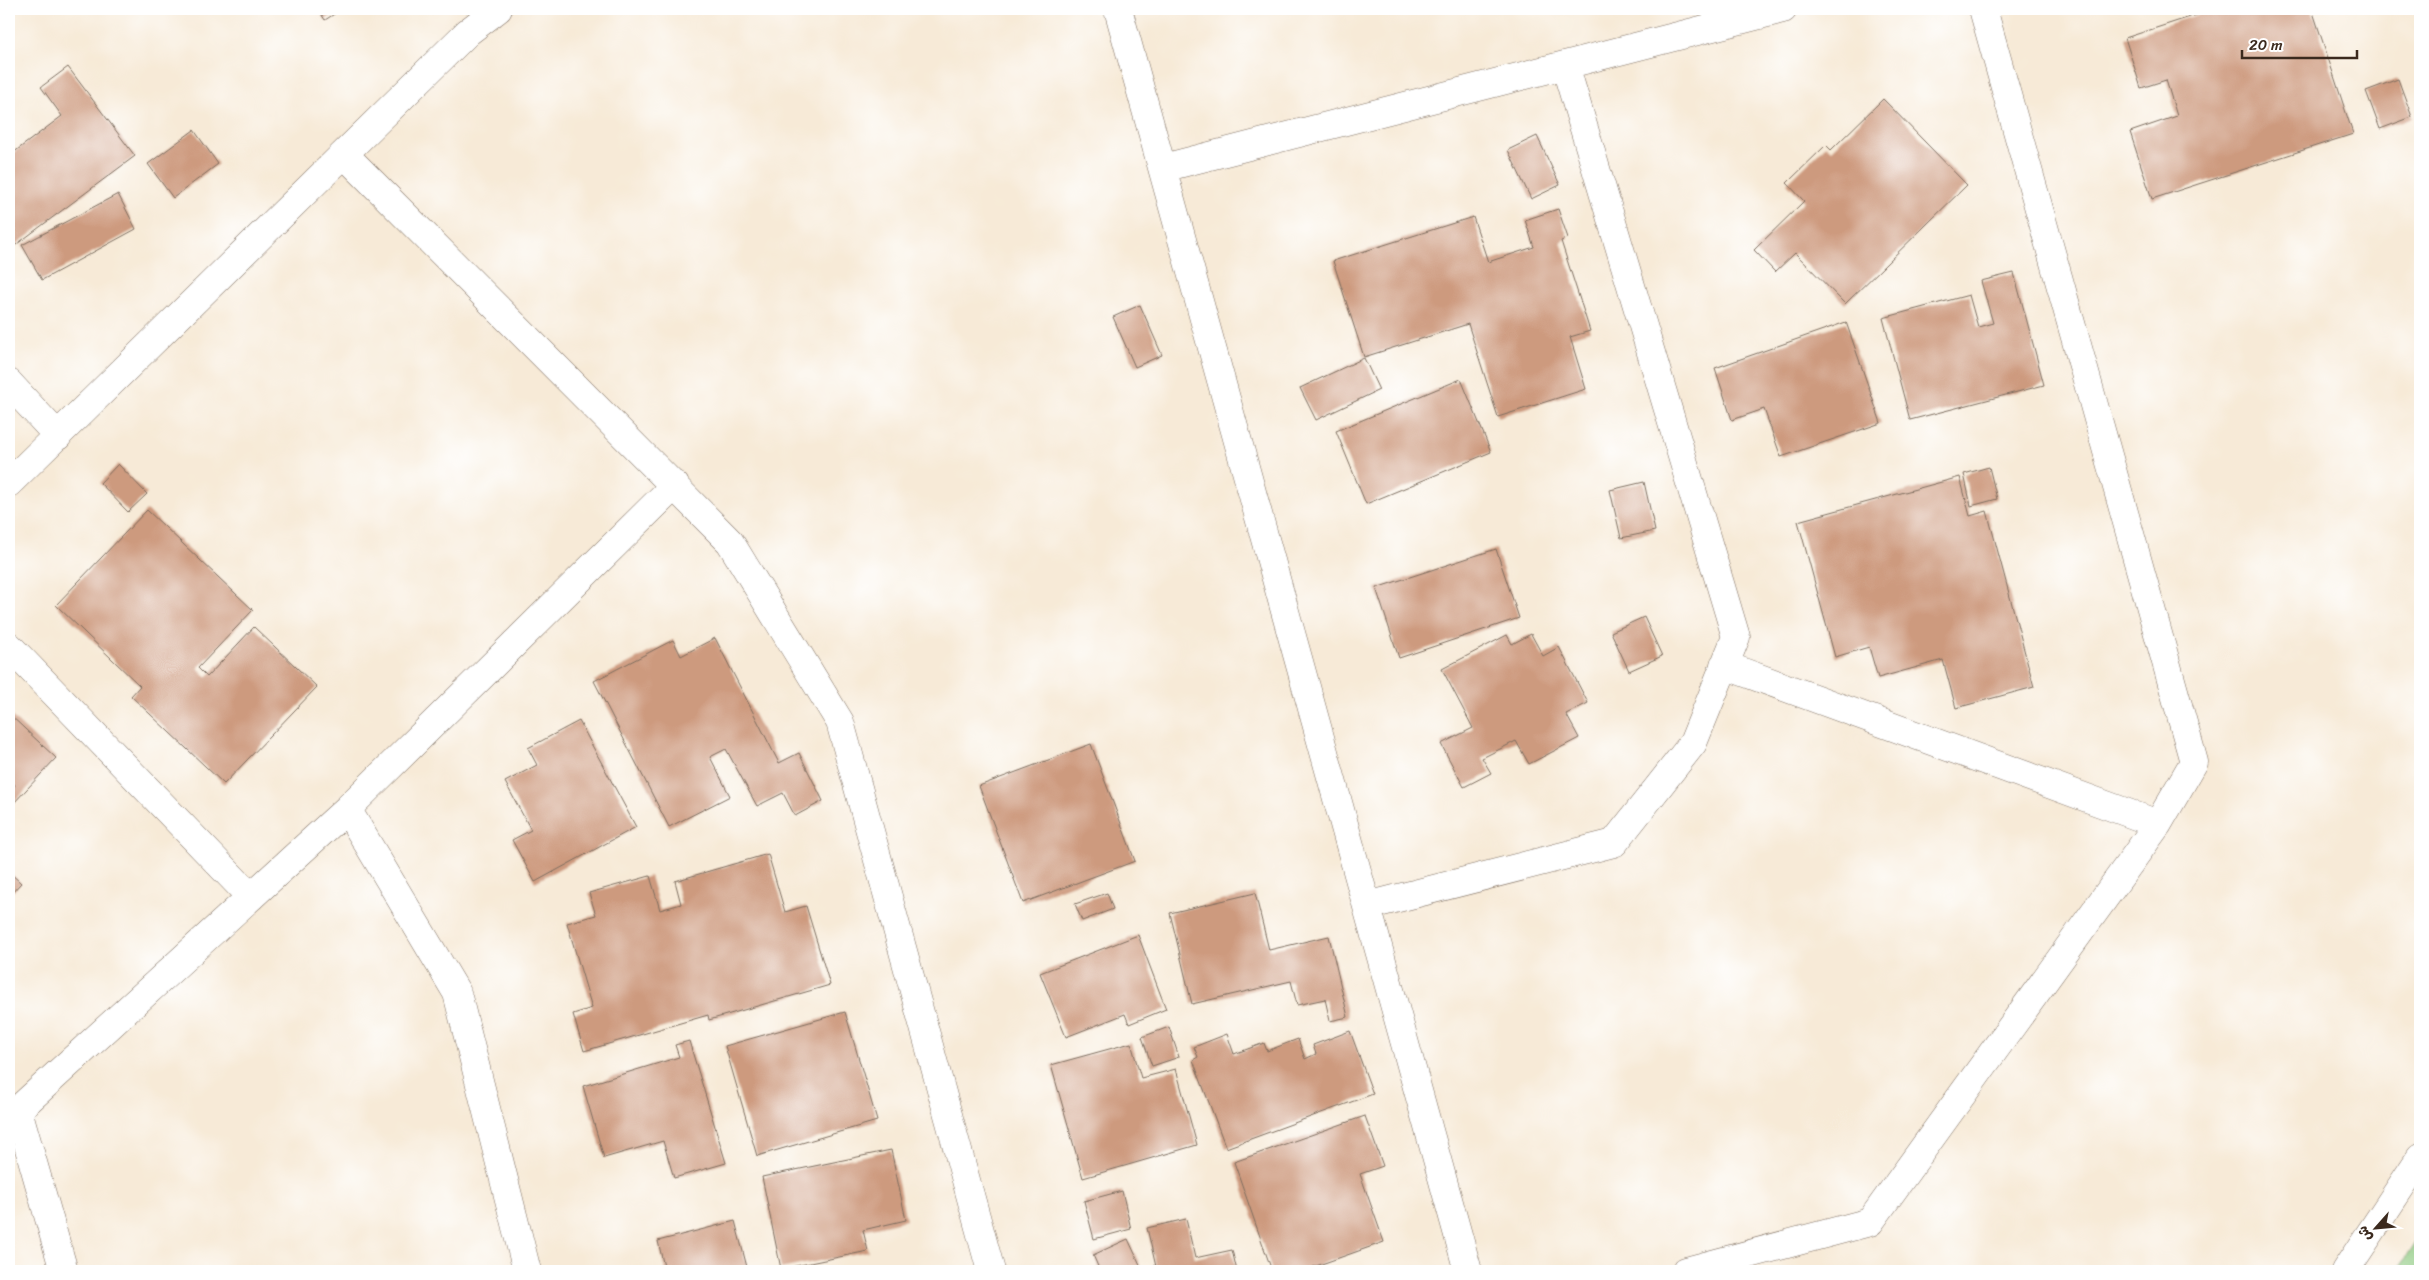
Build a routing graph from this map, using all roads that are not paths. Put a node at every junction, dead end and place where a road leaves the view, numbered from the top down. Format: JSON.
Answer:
{"nodes":[{"id":1,"x":498,"y":9,"type":"edge"},
{"id":2,"x":1118,"y":9,"type":"edge"},
{"id":3,"x":1784,"y":9,"type":"edge"},
{"id":4,"x":1983,"y":9,"type":"edge"},
{"id":5,"x":1565,"y":65,"type":"junction"},
{"id":6,"x":344,"y":154,"type":"junction"},
{"id":7,"x":1163,"y":168,"type":"junction"},
{"id":8,"x":9,"y":383,"type":"edge"},
{"id":9,"x":58,"y":436,"type":"junction"},
{"id":10,"x":9,"y":484,"type":"edge"},
{"id":11,"x":674,"y":485,"type":"junction"},
{"id":12,"x":9,"y":646,"type":"edge"},
{"id":13,"x":1724,"y":665,"type":"junction"},
{"id":14,"x":347,"y":809,"type":"junction"},
{"id":15,"x":2158,"y":824,"type":"junction"},
{"id":16,"x":251,"y":897,"type":"junction"},
{"id":17,"x":1367,"y":906,"type":"junction"},
{"id":18,"x":13,"y":1114,"type":"edge"},
{"id":19,"x":2420,"y":1158,"type":"edge"},
{"id":20,"x":64,"y":1271,"type":"edge"},
{"id":21,"x":527,"y":1271,"type":"edge"},
{"id":22,"x":992,"y":1271,"type":"edge"},
{"id":23,"x":1468,"y":1271,"type":"edge"},
{"id":24,"x":1686,"y":1271,"type":"edge"},
{"id":25,"x":2346,"y":1271,"type":"edge"}],
"edges":[{"from":1,"to":6,"type":"street"},
{"from":2,"to":7,"type":"street"},
{"from":3,"to":5,"type":"street"},
{"from":4,"to":15,"type":"street"},
{"from":5,"to":7,"type":"street"},
{"from":5,"to":13,"type":"street"},
{"from":6,"to":9,"type":"street"},
{"from":6,"to":11,"type":"street"},
{"from":7,"to":17,"type":"street"},
{"from":8,"to":9,"type":"street"},
{"from":9,"to":10,"type":"street"},
{"from":11,"to":14,"type":"street"},
{"from":11,"to":22,"type":"street"},
{"from":12,"to":16,"type":"street"},
{"from":13,"to":15,"type":"street"},
{"from":13,"to":17,"type":"street"},
{"from":14,"to":16,"type":"street"},
{"from":14,"to":21,"type":"street"},
{"from":15,"to":24,"type":"street"},
{"from":16,"to":18,"type":"street"},
{"from":17,"to":23,"type":"street"},
{"from":18,"to":20,"type":"street"},
{"from":19,"to":25,"type":"street"}]}
